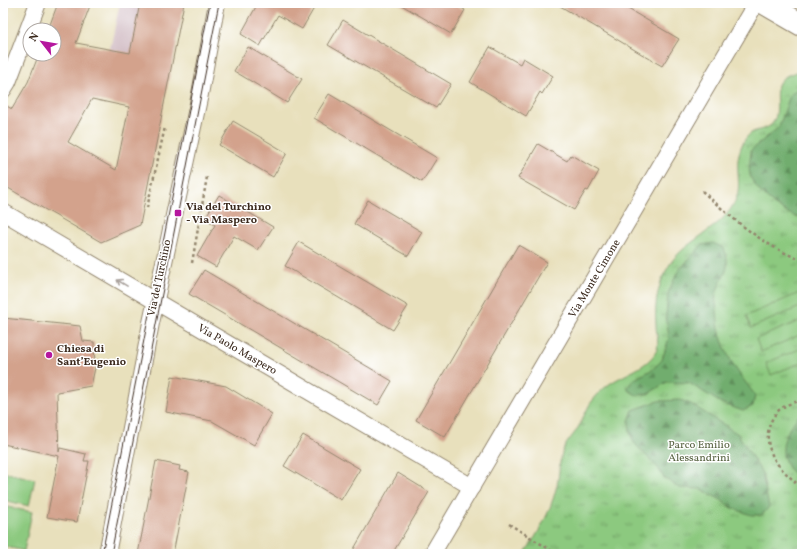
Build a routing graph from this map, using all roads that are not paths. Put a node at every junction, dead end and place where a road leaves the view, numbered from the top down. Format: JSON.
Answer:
{"nodes":[{"id":1,"x":38,"y":3,"type":"edge"},
{"id":2,"x":217,"y":3,"type":"edge"},
{"id":3,"x":756,"y":3,"type":"edge"},
{"id":4,"x":764,"y":3,"type":"edge"},
{"id":5,"x":802,"y":25,"type":"edge"},
{"id":6,"x":3,"y":90,"type":"edge"},
{"id":7,"x":3,"y":212,"type":"edge"},
{"id":8,"x":156,"y":302,"type":"junction"},
{"id":9,"x":472,"y":487,"type":"junction"},
{"id":10,"x":107,"y":554,"type":"edge"},
{"id":11,"x":432,"y":554,"type":"edge"}],
"edges":[{"from":1,"to":6,"type":"street"},
{"from":2,"to":8,"type":"street","name":"Via del Turchino"},
{"from":3,"to":9,"type":"street","name":"Via Monte Cimone"},
{"from":4,"to":5,"type":"street"},
{"from":8,"to":7,"type":"street","name":"Via Paolo Maspero","one_way":true},
{"from":8,"to":9,"type":"street","name":"Via Paolo Maspero"},
{"from":8,"to":10,"type":"street","name":"Via del Turchino"},
{"from":9,"to":11,"type":"street","name":"Via Monte Cimone"}]}
